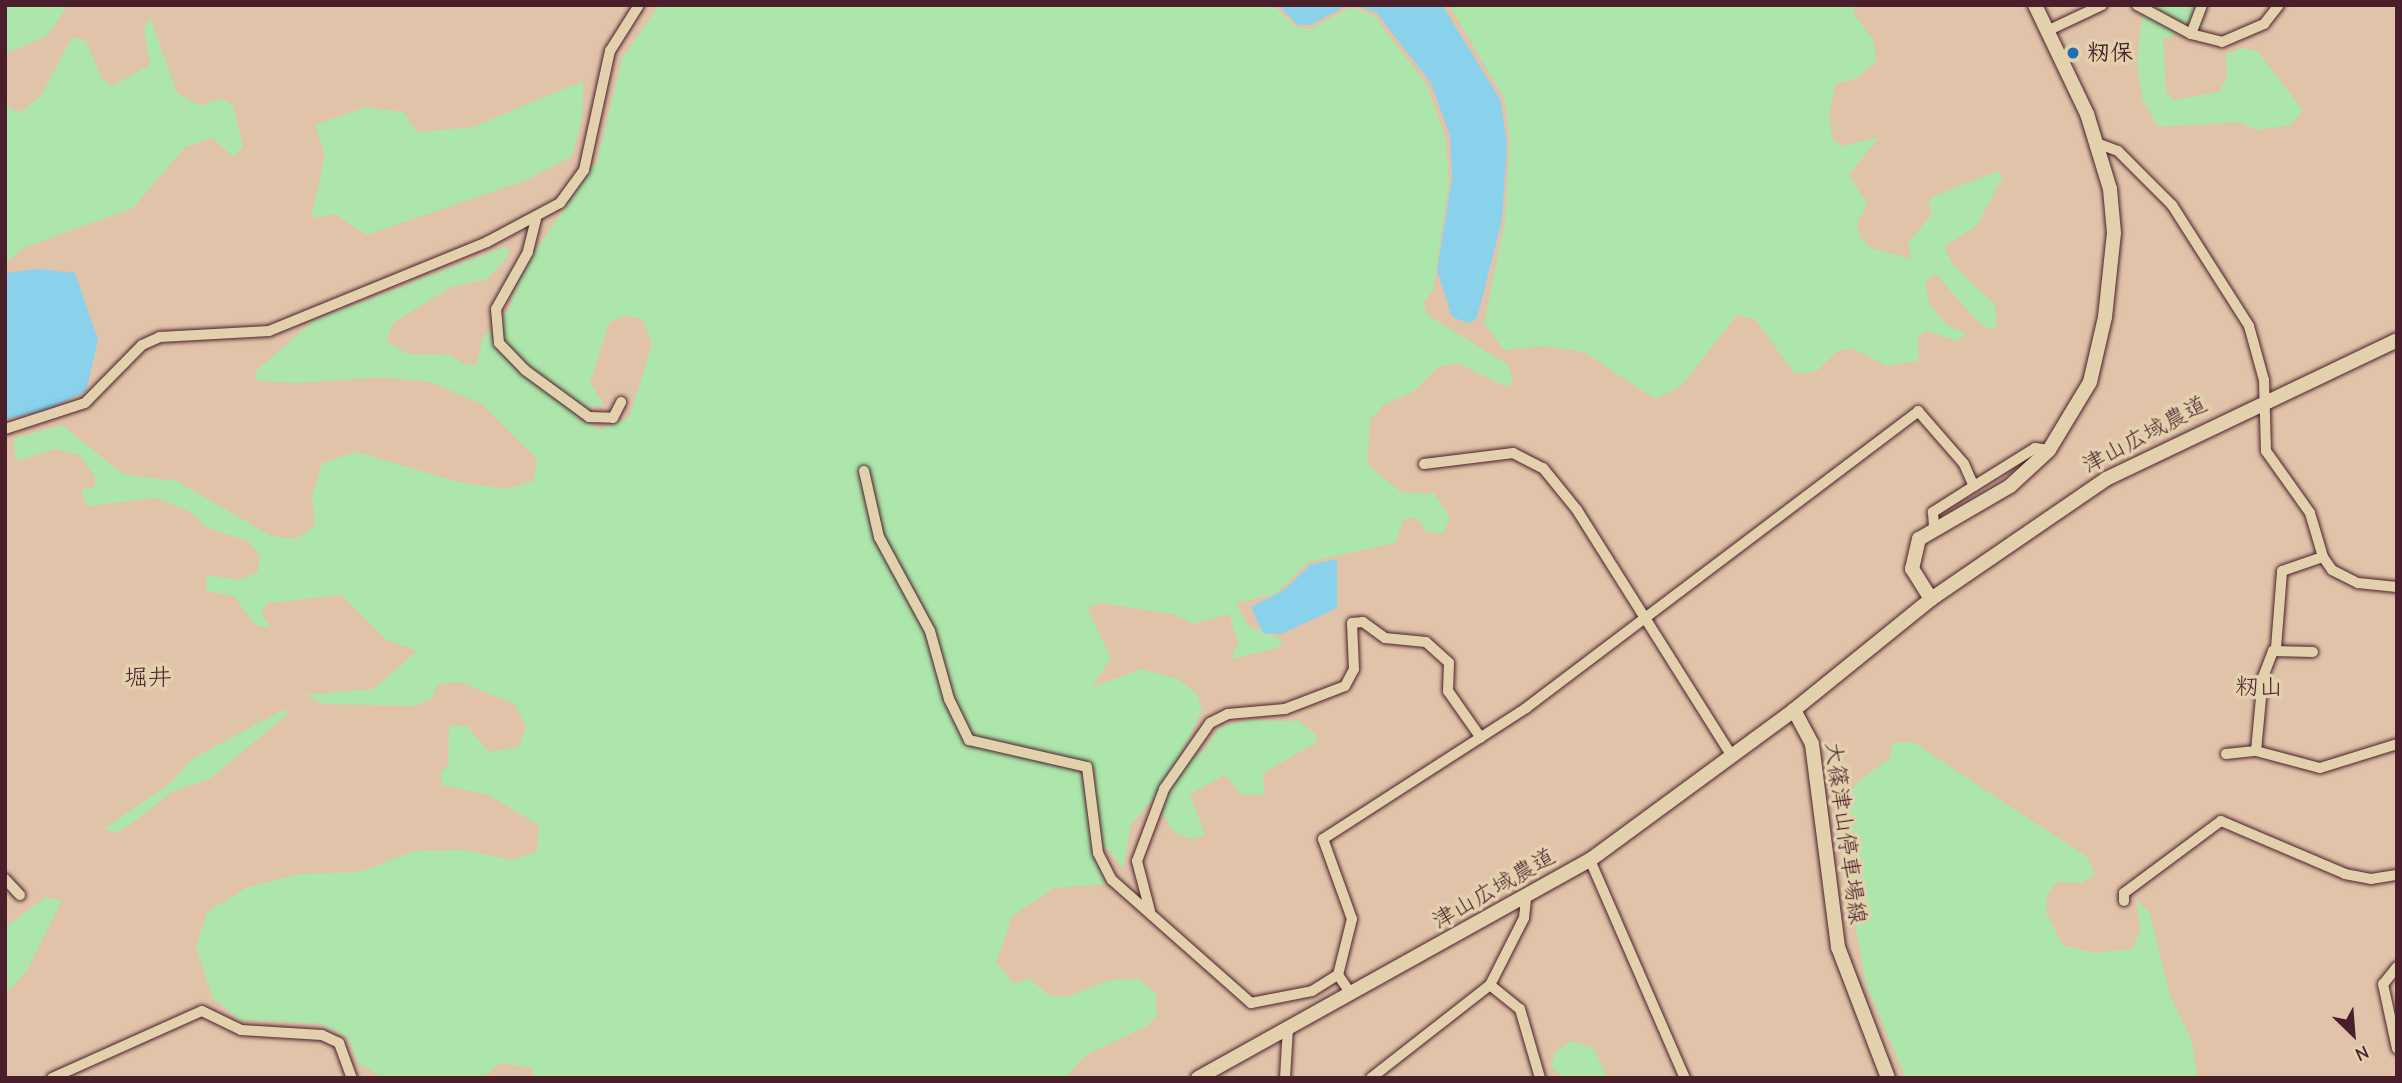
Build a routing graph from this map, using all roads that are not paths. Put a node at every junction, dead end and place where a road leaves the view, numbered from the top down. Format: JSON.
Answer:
{"nodes":[{"id":1,"x":639,"y":5,"type":"edge"},
{"id":2,"x":2035,"y":5,"type":"edge"},
{"id":3,"x":2102,"y":5,"type":"edge"},
{"id":4,"x":2137,"y":5,"type":"edge"},
{"id":5,"x":2202,"y":5,"type":"edge"},
{"id":6,"x":2279,"y":5,"type":"edge"},
{"id":7,"x":2048,"y":31,"type":"junction"},
{"id":8,"x":2191,"y":34,"type":"junction"},
{"id":9,"x":2099,"y":144,"type":"junction"},
{"id":10,"x":536,"y":219,"type":"junction"},
{"id":11,"x":2397,"y":340,"type":"edge"},
{"id":12,"x":2263,"y":400,"type":"junction"},
{"id":13,"x":621,"y":402,"type":"dead end"},
{"id":14,"x":5,"y":429,"type":"edge"},
{"id":15,"x":2049,"y":450,"type":"junction"},
{"id":16,"x":1424,"y":464,"type":"dead end"},
{"id":17,"x":864,"y":471,"type":"dead end"},
{"id":18,"x":1974,"y":486,"type":"junction"},
{"id":19,"x":1934,"y":527,"type":"junction"},
{"id":20,"x":2323,"y":557,"type":"junction"},
{"id":21,"x":2397,"y":587,"type":"edge"},
{"id":22,"x":1931,"y":599,"type":"junction"},
{"id":23,"x":1644,"y":619,"type":"junction"},
{"id":24,"x":2276,"y":648,"type":"junction"},
{"id":25,"x":2313,"y":652,"type":"dead end"},
{"id":26,"x":1794,"y":710,"type":"junction"},
{"id":27,"x":1481,"y":738,"type":"junction"},
{"id":28,"x":2397,"y":744,"type":"edge"},
{"id":29,"x":2256,"y":751,"type":"junction"},
{"id":30,"x":2226,"y":754,"type":"dead end"},
{"id":31,"x":1732,"y":756,"type":"junction"},
{"id":32,"x":1590,"y":860,"type":"junction"},
{"id":33,"x":2397,"y":875,"type":"edge"},
{"id":34,"x":5,"y":879,"type":"edge"},
{"id":35,"x":20,"y":895,"type":"dead end"},
{"id":36,"x":1526,"y":899,"type":"junction"},
{"id":37,"x":2124,"y":901,"type":"dead end"},
{"id":38,"x":1150,"y":911,"type":"junction"},
{"id":39,"x":2397,"y":967,"type":"edge"},
{"id":40,"x":1338,"y":975,"type":"junction"},
{"id":41,"x":1490,"y":985,"type":"junction"},
{"id":42,"x":1351,"y":993,"type":"junction"},
{"id":43,"x":1288,"y":1028,"type":"junction"},
{"id":44,"x":2397,"y":1049,"type":"edge"},
{"id":45,"x":52,"y":1078,"type":"edge"},
{"id":46,"x":352,"y":1078,"type":"edge"},
{"id":47,"x":1198,"y":1078,"type":"edge"},
{"id":48,"x":1285,"y":1078,"type":"edge"},
{"id":49,"x":1371,"y":1078,"type":"edge"},
{"id":50,"x":1540,"y":1078,"type":"edge"},
{"id":51,"x":1685,"y":1078,"type":"edge"},
{"id":52,"x":1888,"y":1078,"type":"edge"}],
"edges":[{"from":1,"to":10,"type":"street"},
{"from":2,"to":7,"type":"main road"},
{"from":3,"to":7,"type":"street"},
{"from":4,"to":8,"type":"street"},
{"from":5,"to":8,"type":"street"},
{"from":6,"to":8,"type":"street"},
{"from":7,"to":9,"type":"main road"},
{"from":9,"to":12,"type":"street"},
{"from":9,"to":15,"type":"main road"},
{"from":10,"to":13,"type":"street"},
{"from":10,"to":14,"type":"street"},
{"from":11,"to":12,"type":"main road","name":"津山広域農道"},
{"from":12,"to":20,"type":"street"},
{"from":12,"to":22,"type":"main road","name":"津山広域農道"},
{"from":15,"to":18,"type":"street"},
{"from":15,"to":19,"type":"main road"},
{"from":16,"to":23,"type":"street"},
{"from":17,"to":38,"type":"street"},
{"from":18,"to":19,"type":"street"},
{"from":18,"to":23,"type":"street"},
{"from":19,"to":22,"type":"main road"},
{"from":20,"to":21,"type":"street"},
{"from":20,"to":24,"type":"street"},
{"from":22,"to":26,"type":"main road"},
{"from":23,"to":27,"type":"street"},
{"from":23,"to":31,"type":"street"},
{"from":24,"to":25,"type":"street"},
{"from":24,"to":29,"type":"street"},
{"from":26,"to":31,"type":"main road","name":"津山広域農道"},
{"from":26,"to":52,"type":"main road","name":"大篠津山停車場線"},
{"from":27,"to":38,"type":"street"},
{"from":27,"to":40,"type":"street"},
{"from":28,"to":29,"type":"street"},
{"from":29,"to":30,"type":"street"},
{"from":31,"to":32,"type":"main road","name":"津山広域農道"},
{"from":32,"to":36,"type":"main road","name":"津山広域農道"},
{"from":32,"to":51,"type":"street"},
{"from":33,"to":37,"type":"street"},
{"from":34,"to":35,"type":"street"},
{"from":36,"to":41,"type":"street"},
{"from":36,"to":42,"type":"main road","name":"津山広域農道"},
{"from":38,"to":40,"type":"street"},
{"from":39,"to":44,"type":"street"},
{"from":40,"to":42,"type":"street"},
{"from":41,"to":49,"type":"street"},
{"from":41,"to":50,"type":"street"},
{"from":42,"to":43,"type":"main road","name":"津山広域農道"},
{"from":43,"to":47,"type":"main road","name":"津山広域農道"},
{"from":43,"to":48,"type":"street"},
{"from":45,"to":46,"type":"street"}]}
